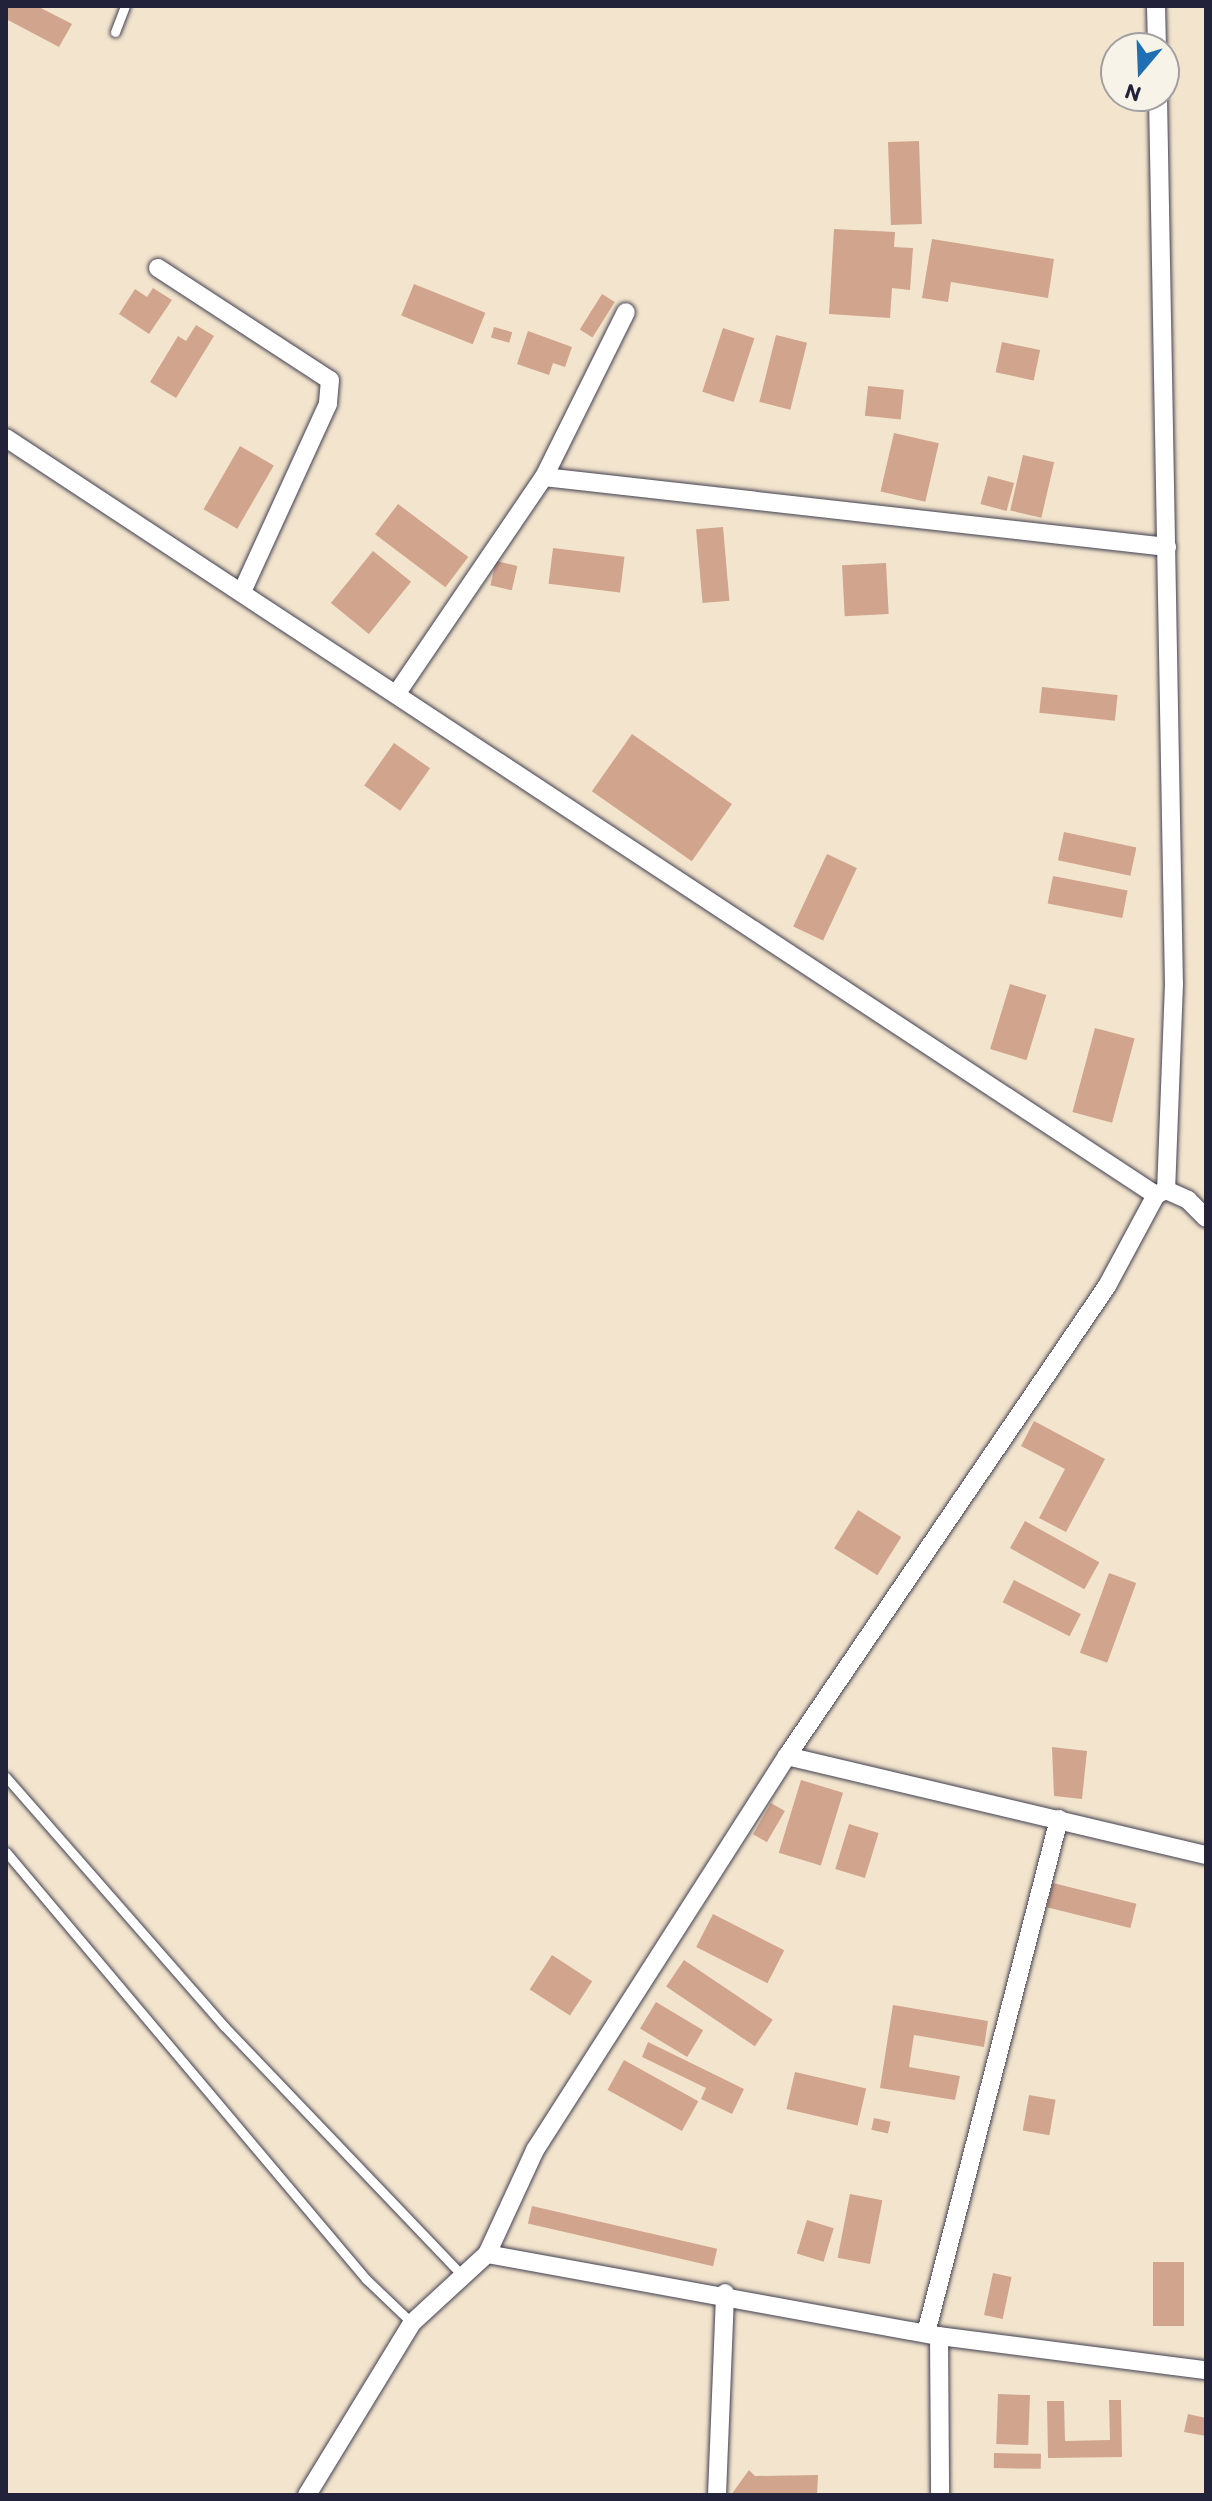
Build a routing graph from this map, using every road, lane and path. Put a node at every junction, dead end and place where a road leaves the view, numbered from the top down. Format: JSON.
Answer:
{"nodes":[{"id":1,"x":125,"y":6,"type":"edge"},
{"id":2,"x":1156,"y":6,"type":"edge"},
{"id":3,"x":115,"y":32,"type":"dead end"},
{"id":4,"x":1157,"y":32,"type":"edge"},
{"id":5,"x":1158,"y":112,"type":"edge"},
{"id":6,"x":158,"y":268,"type":"dead end"},
{"id":7,"x":626,"y":312,"type":"dead end"},
{"id":8,"x":6,"y":438,"type":"edge"},
{"id":9,"x":544,"y":477,"type":"junction"},
{"id":10,"x":1167,"y":547,"type":"junction"},
{"id":11,"x":243,"y":590,"type":"junction"},
{"id":12,"x":397,"y":693,"type":"junction"},
{"id":13,"x":1161,"y":1192,"type":"junction"},
{"id":14,"x":1206,"y":1218,"type":"edge"},
{"id":15,"x":787,"y":1756,"type":"junction"},
{"id":16,"x":6,"y":1777,"type":"edge"},
{"id":17,"x":1059,"y":1819,"type":"junction"},
{"id":18,"x":6,"y":1852,"type":"edge"},
{"id":19,"x":1206,"y":1855,"type":"edge"},
{"id":20,"x":487,"y":2254,"type":"junction"},
{"id":21,"x":459,"y":2272,"type":"junction"},
{"id":22,"x":725,"y":2293,"type":"junction"},
{"id":23,"x":412,"y":2323,"type":"junction"},
{"id":24,"x":932,"y":2334,"type":"junction"},
{"id":25,"x":1206,"y":2370,"type":"edge"},
{"id":26,"x":307,"y":2495,"type":"edge"},
{"id":27,"x":717,"y":2495,"type":"edge"},
{"id":28,"x":940,"y":2495,"type":"edge"}],
"edges":[{"from":1,"to":3,"type":"lane"},
{"from":2,"to":4,"type":"street"},
{"from":5,"to":10,"type":"street"},
{"from":6,"to":11,"type":"street"},
{"from":7,"to":9,"type":"street"},
{"from":8,"to":11,"type":"street"},
{"from":9,"to":10,"type":"street"},
{"from":9,"to":12,"type":"street"},
{"from":10,"to":13,"type":"street"},
{"from":11,"to":12,"type":"street"},
{"from":12,"to":13,"type":"street"},
{"from":13,"to":14,"type":"street"},
{"from":13,"to":15,"type":"street"},
{"from":15,"to":17,"type":"street"},
{"from":15,"to":20,"type":"street"},
{"from":16,"to":21,"type":"lane"},
{"from":17,"to":19,"type":"street"},
{"from":17,"to":24,"type":"street"},
{"from":18,"to":23,"type":"lane"},
{"from":20,"to":21,"type":"street"},
{"from":20,"to":22,"type":"street"},
{"from":21,"to":23,"type":"street"},
{"from":22,"to":24,"type":"street"},
{"from":22,"to":27,"type":"street"},
{"from":23,"to":26,"type":"street"},
{"from":24,"to":25,"type":"street"},
{"from":24,"to":28,"type":"street"}]}
